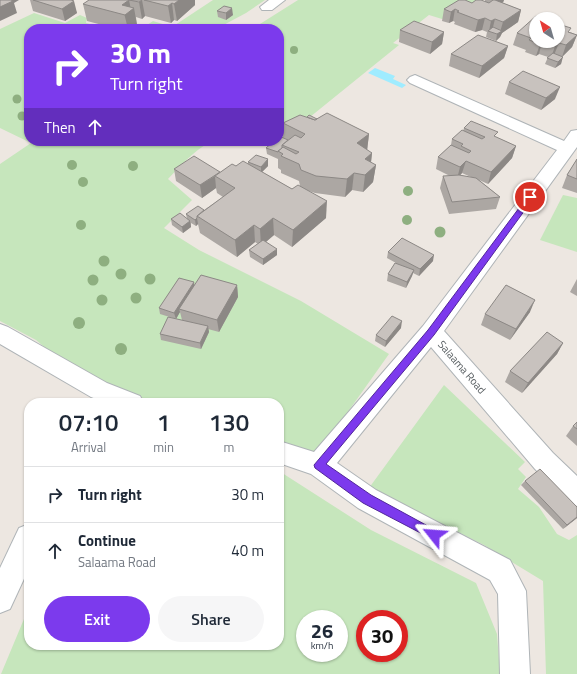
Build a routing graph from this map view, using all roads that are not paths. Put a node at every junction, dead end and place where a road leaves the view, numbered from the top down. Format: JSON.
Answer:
{"nodes":[{"id":1,"x":415,"y":80,"type":"dead end"},
{"id":2,"x":572,"y":142,"type":"edge"},
{"id":3,"x":431,"y":332,"type":"junction"},
{"id":4,"x":0,"y":333,"type":"edge"},
{"id":5,"x":95,"y":396,"type":"edge"},
{"id":6,"x":106,"y":398,"type":"edge"},
{"id":7,"x":284,"y":454,"type":"edge"},
{"id":8,"x":319,"y":465,"type":"junction"},
{"id":9,"x":577,"y":494,"type":"edge"},
{"id":10,"x":24,"y":548,"type":"edge"},
{"id":11,"x":0,"y":599,"type":"edge"},
{"id":12,"x":515,"y":674,"type":"edge"}],
"edges":[{"from":1,"to":2,"type":"street"},
{"from":2,"to":3,"type":"street","name":"Salaama Road"},
{"from":3,"to":8,"type":"street"},
{"from":3,"to":9,"type":"street","name":"Salaama Road"},
{"from":4,"to":5,"type":"street"},
{"from":5,"to":6,"type":"street"},
{"from":7,"to":8,"type":"street"},
{"from":8,"to":12,"type":"street"},
{"from":10,"to":11,"type":"street"}]}
